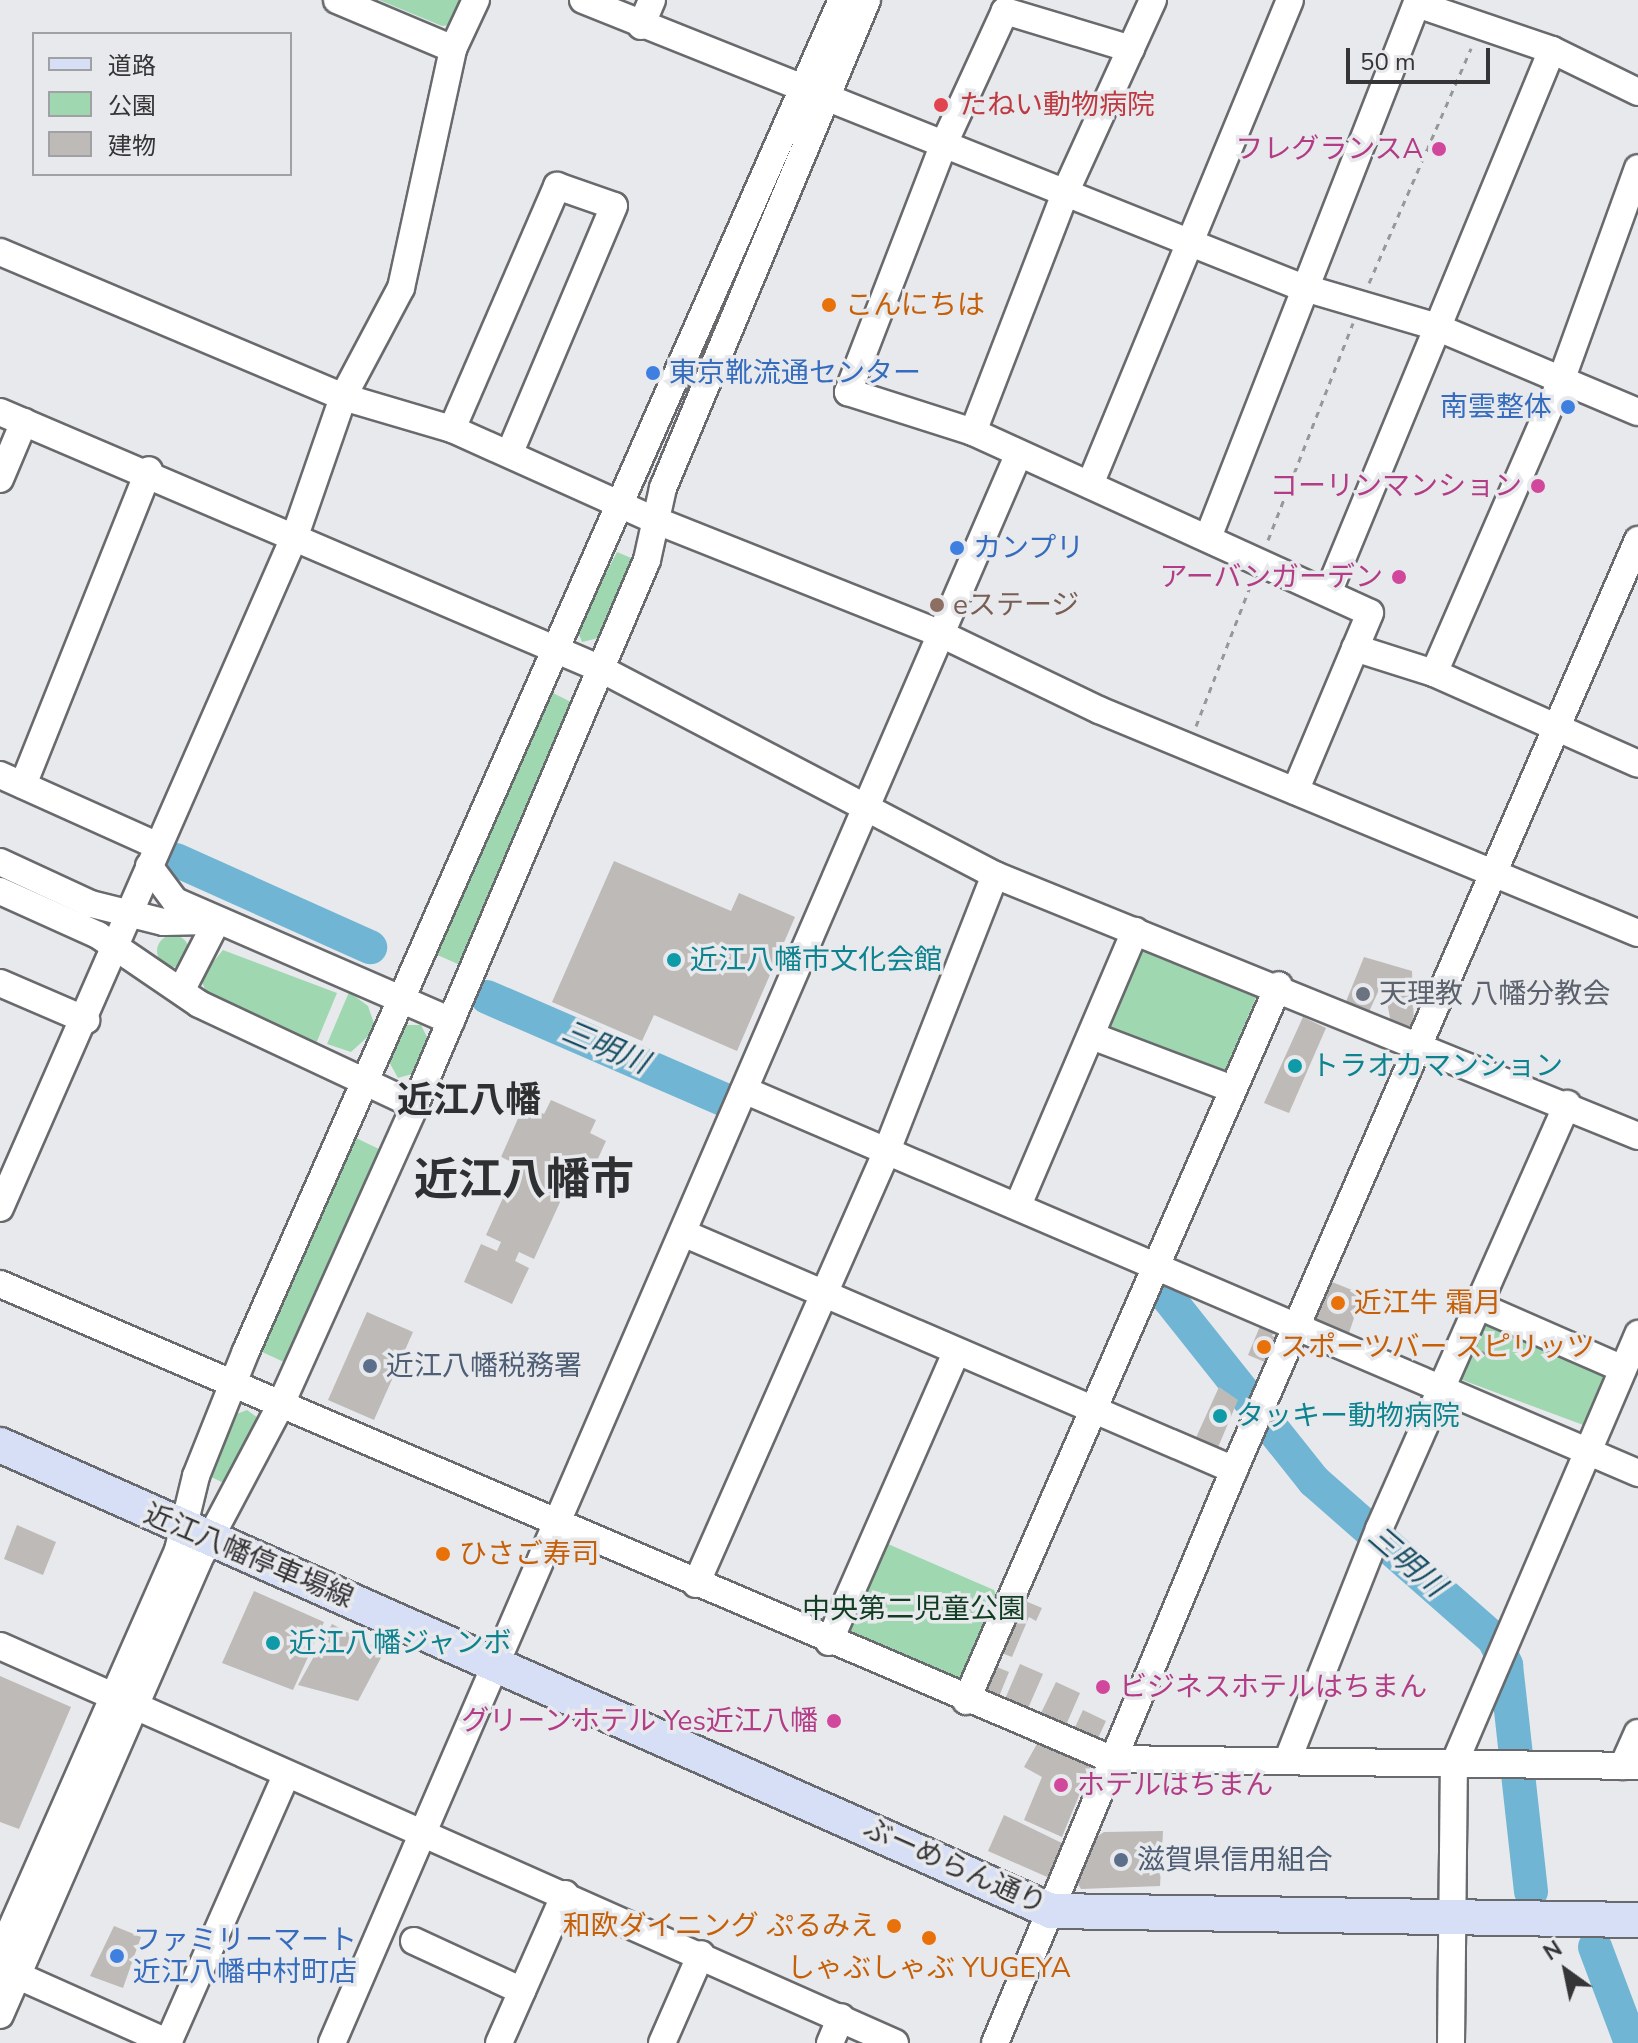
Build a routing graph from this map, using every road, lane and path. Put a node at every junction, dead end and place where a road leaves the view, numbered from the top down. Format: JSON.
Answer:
{"nodes":[{"id":1,"x":337,"y":0,"type":"edge"},
{"id":2,"x":476,"y":0,"type":"edge"},
{"id":3,"x":583,"y":0,"type":"edge"},
{"id":4,"x":652,"y":0,"type":"edge"},
{"id":5,"x":842,"y":0,"type":"edge"},
{"id":6,"x":867,"y":0,"type":"edge"},
{"id":7,"x":1153,"y":0,"type":"edge"},
{"id":8,"x":1290,"y":0,"type":"edge"},
{"id":9,"x":1417,"y":2,"type":"edge"},
{"id":10,"x":641,"y":26,"type":"junction"},
{"id":11,"x":1480,"y":26,"type":"junction"},
{"id":12,"x":453,"y":49,"type":"junction"},
{"id":13,"x":1131,"y":49,"type":"junction"},
{"id":14,"x":1552,"y":50,"type":"junction"},
{"id":15,"x":1638,"y":92,"type":"edge"},
{"id":16,"x":814,"y":95,"type":"junction"},
{"id":17,"x":943,"y":146,"type":"junction"},
{"id":18,"x":1638,"y":168,"type":"edge"},
{"id":19,"x":1065,"y":193,"type":"junction"},
{"id":20,"x":1188,"y":242,"type":"junction"},
{"id":21,"x":0,"y":252,"type":"edge"},
{"id":22,"x":1301,"y":287,"type":"junction"},
{"id":23,"x":1360,"y":304,"type":"junction"},
{"id":24,"x":1434,"y":326,"type":"junction"},
{"id":25,"x":1562,"y":378,"type":"junction"},
{"id":26,"x":343,"y":397,"type":"junction"},
{"id":27,"x":1638,"y":412,"type":"edge"},
{"id":28,"x":12,"y":417,"type":"edge"},
{"id":29,"x":452,"y":429,"type":"junction"},
{"id":30,"x":973,"y":432,"type":"junction"},
{"id":31,"x":509,"y":454,"type":"junction"},
{"id":32,"x":1017,"y":458,"type":"junction"},
{"id":33,"x":149,"y":470,"type":"junction"},
{"id":34,"x":0,"y":479,"type":"edge"},
{"id":35,"x":1091,"y":482,"type":"junction"},
{"id":36,"x":624,"y":506,"type":"junction"},
{"id":37,"x":657,"y":521,"type":"junction"},
{"id":38,"x":296,"y":533,"type":"junction"},
{"id":39,"x":1209,"y":535,"type":"junction"},
{"id":40,"x":1638,"y":540,"type":"edge"},
{"id":41,"x":1261,"y":558,"type":"junction"},
{"id":42,"x":1330,"y":588,"type":"junction"},
{"id":43,"x":941,"y":634,"type":"junction"},
{"id":44,"x":1355,"y":648,"type":"junction"},
{"id":45,"x":553,"y":650,"type":"junction"},
{"id":46,"x":601,"y":669,"type":"junction"},
{"id":47,"x":1434,"y":673,"type":"junction"},
{"id":48,"x":1559,"y":732,"type":"junction"},
{"id":49,"x":1193,"y":735,"type":"dead end"},
{"id":50,"x":1638,"y":764,"type":"edge"},
{"id":51,"x":11,"y":780,"type":"edge"},
{"id":52,"x":1295,"y":791,"type":"junction"},
{"id":53,"x":864,"y":811,"type":"junction"},
{"id":54,"x":154,"y":856,"type":"junction"},
{"id":55,"x":0,"y":862,"type":"edge"},
{"id":56,"x":995,"y":875,"type":"junction"},
{"id":57,"x":1497,"y":875,"type":"junction"},
{"id":58,"x":0,"y":891,"type":"edge"},
{"id":59,"x":128,"y":914,"type":"junction"},
{"id":60,"x":217,"y":921,"type":"junction"},
{"id":61,"x":1135,"y":931,"type":"junction"},
{"id":62,"x":1638,"y":933,"type":"edge"},
{"id":63,"x":114,"y":946,"type":"junction"},
{"id":64,"x":0,"y":983,"type":"edge"},
{"id":65,"x":1279,"y":985,"type":"junction"},
{"id":66,"x":182,"y":989,"type":"junction"},
{"id":67,"x":403,"y":1000,"type":"junction"},
{"id":68,"x":86,"y":1020,"type":"junction"},
{"id":69,"x":451,"y":1021,"type":"junction"},
{"id":70,"x":1092,"y":1036,"type":"junction"},
{"id":71,"x":1424,"y":1043,"type":"junction"},
{"id":72,"x":368,"y":1083,"type":"junction"},
{"id":73,"x":1232,"y":1089,"type":"junction"},
{"id":74,"x":744,"y":1090,"type":"junction"},
{"id":75,"x":1567,"y":1104,"type":"junction"},
{"id":76,"x":415,"y":1105,"type":"junction"},
{"id":77,"x":1638,"y":1136,"type":"edge"},
{"id":78,"x":888,"y":1148,"type":"junction"},
{"id":79,"x":1019,"y":1203,"type":"junction"},
{"id":80,"x":0,"y":1208,"type":"edge"},
{"id":81,"x":683,"y":1233,"type":"junction"},
{"id":82,"x":1155,"y":1262,"type":"junction"},
{"id":83,"x":0,"y":1284,"type":"edge"},
{"id":84,"x":824,"y":1293,"type":"junction"},
{"id":85,"x":1479,"y":1306,"type":"junction"},
{"id":86,"x":1297,"y":1325,"type":"junction"},
{"id":87,"x":1638,"y":1334,"type":"edge"},
{"id":88,"x":956,"y":1352,"type":"junction"},
{"id":89,"x":1623,"y":1369,"type":"junction"},
{"id":90,"x":233,"y":1385,"type":"junction"},
{"id":91,"x":1441,"y":1388,"type":"junction"},
{"id":92,"x":280,"y":1406,"type":"junction"},
{"id":93,"x":1089,"y":1409,"type":"junction"},
{"id":94,"x":0,"y":1445,"type":"edge"},
{"id":95,"x":1588,"y":1450,"type":"junction"},
{"id":96,"x":1234,"y":1470,"type":"junction"},
{"id":97,"x":1638,"y":1473,"type":"edge"},
{"id":98,"x":558,"y":1521,"type":"junction"},
{"id":99,"x":195,"y":1534,"type":"junction"},
{"id":100,"x":696,"y":1584,"type":"junction"},
{"id":101,"x":829,"y":1642,"type":"junction"},
{"id":102,"x":0,"y":1646,"type":"edge"},
{"id":103,"x":498,"y":1663,"type":"junction"},
{"id":104,"x":124,"y":1700,"type":"junction"},
{"id":105,"x":966,"y":1701,"type":"junction"},
{"id":106,"x":1638,"y":1733,"type":"edge"},
{"id":107,"x":1111,"y":1759,"type":"junction"},
{"id":108,"x":1288,"y":1759,"type":"junction"},
{"id":109,"x":1454,"y":1764,"type":"junction"},
{"id":110,"x":1630,"y":1766,"type":"edge"},
{"id":111,"x":286,"y":1775,"type":"junction"},
{"id":112,"x":426,"y":1836,"type":"junction"},
{"id":113,"x":565,"y":1894,"type":"junction"},
{"id":114,"x":1051,"y":1911,"type":"junction"},
{"id":115,"x":1452,"y":1918,"type":"junction"},
{"id":116,"x":1638,"y":1920,"type":"edge"},
{"id":117,"x":414,"y":1941,"type":"dead end"},
{"id":118,"x":0,"y":1954,"type":"edge"},
{"id":119,"x":701,"y":1954,"type":"junction"},
{"id":120,"x":8,"y":1972,"type":"edge"},
{"id":121,"x":522,"y":1991,"type":"junction"},
{"id":122,"x":0,"y":2015,"type":"edge"},
{"id":123,"x":841,"y":2017,"type":"junction"},
{"id":124,"x":168,"y":2043,"type":"edge"},
{"id":125,"x":332,"y":2043,"type":"edge"},
{"id":126,"x":499,"y":2043,"type":"edge"},
{"id":127,"x":662,"y":2043,"type":"edge"},
{"id":128,"x":830,"y":2043,"type":"edge"},
{"id":129,"x":895,"y":2043,"type":"edge"},
{"id":130,"x":995,"y":2043,"type":"edge"},
{"id":131,"x":1451,"y":2043,"type":"edge"}],
"edges":[{"from":1,"to":12,"type":"street"},
{"from":2,"to":12,"type":"street"},
{"from":3,"to":10,"type":"street"},
{"from":4,"to":10,"type":"street"},
{"from":5,"to":16,"type":"street"},
{"from":6,"to":16,"type":"street"},
{"from":7,"to":13,"type":"street"},
{"from":8,"to":20,"type":"street"},
{"from":9,"to":11,"type":"street"},
{"from":9,"to":22,"type":"street"},
{"from":10,"to":16,"type":"street"},
{"from":11,"to":14,"type":"street"},
{"from":11,"to":23,"type":"path"},
{"from":12,"to":26,"type":"street"},
{"from":13,"to":17,"type":"street"},
{"from":13,"to":19,"type":"street"},
{"from":14,"to":15,"type":"street"},
{"from":14,"to":24,"type":"street"},
{"from":16,"to":17,"type":"street"},
{"from":16,"to":36,"type":"street"},
{"from":16,"to":37,"type":"street"},
{"from":17,"to":19,"type":"street"},
{"from":17,"to":30,"type":"street"},
{"from":18,"to":25,"type":"street"},
{"from":19,"to":20,"type":"street"},
{"from":19,"to":30,"type":"street"},
{"from":20,"to":22,"type":"street"},
{"from":20,"to":35,"type":"street"},
{"from":21,"to":26,"type":"street"},
{"from":22,"to":23,"type":"street"},
{"from":22,"to":39,"type":"street"},
{"from":23,"to":24,"type":"street"},
{"from":23,"to":41,"type":"path"},
{"from":24,"to":25,"type":"street"},
{"from":24,"to":42,"type":"street"},
{"from":25,"to":27,"type":"street"},
{"from":25,"to":47,"type":"street"},
{"from":26,"to":29,"type":"street"},
{"from":26,"to":38,"type":"street"},
{"from":28,"to":33,"type":"street"},
{"from":28,"to":34,"type":"street"},
{"from":29,"to":31,"type":"street"},
{"from":29,"to":31,"type":"street"},
{"from":30,"to":32,"type":"street"},
{"from":31,"to":36,"type":"street"},
{"from":32,"to":35,"type":"street"},
{"from":32,"to":43,"type":"street"},
{"from":33,"to":38,"type":"street"},
{"from":33,"to":51,"type":"street"},
{"from":35,"to":39,"type":"street"},
{"from":36,"to":37,"type":"street"},
{"from":36,"to":45,"type":"street"},
{"from":37,"to":43,"type":"street"},
{"from":37,"to":46,"type":"street"},
{"from":38,"to":45,"type":"street"},
{"from":38,"to":54,"type":"street"},
{"from":39,"to":41,"type":"street"},
{"from":40,"to":48,"type":"street"},
{"from":41,"to":42,"type":"street"},
{"from":41,"to":49,"type":"path"},
{"from":42,"to":44,"type":"street"},
{"from":43,"to":52,"type":"street"},
{"from":43,"to":53,"type":"street"},
{"from":44,"to":47,"type":"street"},
{"from":44,"to":52,"type":"street"},
{"from":45,"to":46,"type":"street"},
{"from":45,"to":67,"type":"street"},
{"from":46,"to":53,"type":"street"},
{"from":46,"to":69,"type":"street"},
{"from":47,"to":48,"type":"street"},
{"from":48,"to":50,"type":"street"},
{"from":48,"to":57,"type":"street"},
{"from":51,"to":54,"type":"street"},
{"from":52,"to":57,"type":"street"},
{"from":53,"to":56,"type":"street"},
{"from":53,"to":74,"type":"street"},
{"from":54,"to":59,"type":"street"},
{"from":54,"to":60,"type":"street"},
{"from":55,"to":59,"type":"street"},
{"from":56,"to":61,"type":"street"},
{"from":56,"to":78,"type":"street"},
{"from":57,"to":62,"type":"street"},
{"from":57,"to":71,"type":"street"},
{"from":58,"to":63,"type":"street"},
{"from":59,"to":60,"type":"street"},
{"from":59,"to":63,"type":"street"},
{"from":60,"to":66,"type":"street"},
{"from":60,"to":67,"type":"street"},
{"from":61,"to":65,"type":"street"},
{"from":61,"to":70,"type":"street"},
{"from":63,"to":66,"type":"street"},
{"from":63,"to":68,"type":"street"},
{"from":64,"to":68,"type":"street"},
{"from":65,"to":71,"type":"street"},
{"from":65,"to":73,"type":"street"},
{"from":66,"to":72,"type":"street"},
{"from":67,"to":69,"type":"street"},
{"from":67,"to":72,"type":"street"},
{"from":68,"to":80,"type":"street"},
{"from":69,"to":76,"type":"street"},
{"from":70,"to":73,"type":"street"},
{"from":70,"to":79,"type":"street"},
{"from":71,"to":75,"type":"street"},
{"from":71,"to":86,"type":"street"},
{"from":72,"to":76,"type":"street"},
{"from":72,"to":90,"type":"street"},
{"from":73,"to":82,"type":"street"},
{"from":74,"to":78,"type":"street"},
{"from":74,"to":81,"type":"street"},
{"from":75,"to":77,"type":"street"},
{"from":75,"to":85,"type":"street"},
{"from":76,"to":92,"type":"street"},
{"from":78,"to":79,"type":"street"},
{"from":78,"to":84,"type":"street"},
{"from":79,"to":82,"type":"street"},
{"from":81,"to":84,"type":"street"},
{"from":81,"to":98,"type":"street"},
{"from":82,"to":86,"type":"street"},
{"from":82,"to":93,"type":"street"},
{"from":83,"to":90,"type":"street"},
{"from":84,"to":88,"type":"street"},
{"from":84,"to":100,"type":"street"},
{"from":85,"to":89,"type":"street"},
{"from":85,"to":91,"type":"street"},
{"from":86,"to":91,"type":"street"},
{"from":86,"to":96,"type":"street"},
{"from":87,"to":89,"type":"street"},
{"from":88,"to":93,"type":"street"},
{"from":88,"to":101,"type":"street"},
{"from":89,"to":95,"type":"street"},
{"from":90,"to":92,"type":"street"},
{"from":90,"to":99,"type":"street"},
{"from":91,"to":95,"type":"street"},
{"from":91,"to":108,"type":"street"},
{"from":92,"to":98,"type":"street"},
{"from":92,"to":99,"type":"street"},
{"from":93,"to":96,"type":"street"},
{"from":93,"to":105,"type":"street"},
{"from":94,"to":99,"type":"main road","name":"近江八幡停車場線"},
{"from":95,"to":97,"type":"street"},
{"from":95,"to":109,"type":"street"},
{"from":96,"to":107,"type":"street"},
{"from":98,"to":100,"type":"street"},
{"from":98,"to":103,"type":"street"},
{"from":99,"to":103,"type":"main road","name":"近江八幡停車場線"},
{"from":99,"to":104,"type":"street"},
{"from":100,"to":101,"type":"street"},
{"from":101,"to":105,"type":"street"},
{"from":102,"to":104,"type":"street"},
{"from":103,"to":112,"type":"street"},
{"from":103,"to":114,"type":"main road","name":"ぶーめらん通り"},
{"from":104,"to":111,"type":"street"},
{"from":104,"to":118,"type":"street"},
{"from":104,"to":120,"type":"street"},
{"from":105,"to":107,"type":"street"},
{"from":106,"to":110,"type":"street"},
{"from":107,"to":108,"type":"street"},
{"from":107,"to":114,"type":"street"},
{"from":108,"to":109,"type":"street"},
{"from":109,"to":110,"type":"street"},
{"from":109,"to":115,"type":"street"},
{"from":111,"to":112,"type":"street"},
{"from":111,"to":124,"type":"street"},
{"from":112,"to":113,"type":"street"},
{"from":112,"to":125,"type":"street"},
{"from":113,"to":119,"type":"street"},
{"from":113,"to":121,"type":"street"},
{"from":114,"to":115,"type":"main road","name":"ぶーめらん通り"},
{"from":114,"to":130,"type":"street"},
{"from":115,"to":116,"type":"main road","name":"ぶーめらん通り"},
{"from":115,"to":131,"type":"street"},
{"from":117,"to":121,"type":"street"},
{"from":119,"to":123,"type":"street"},
{"from":119,"to":127,"type":"street"},
{"from":120,"to":122,"type":"street"},
{"from":120,"to":124,"type":"street"},
{"from":121,"to":126,"type":"street"},
{"from":123,"to":128,"type":"street"},
{"from":123,"to":129,"type":"street"}]}
